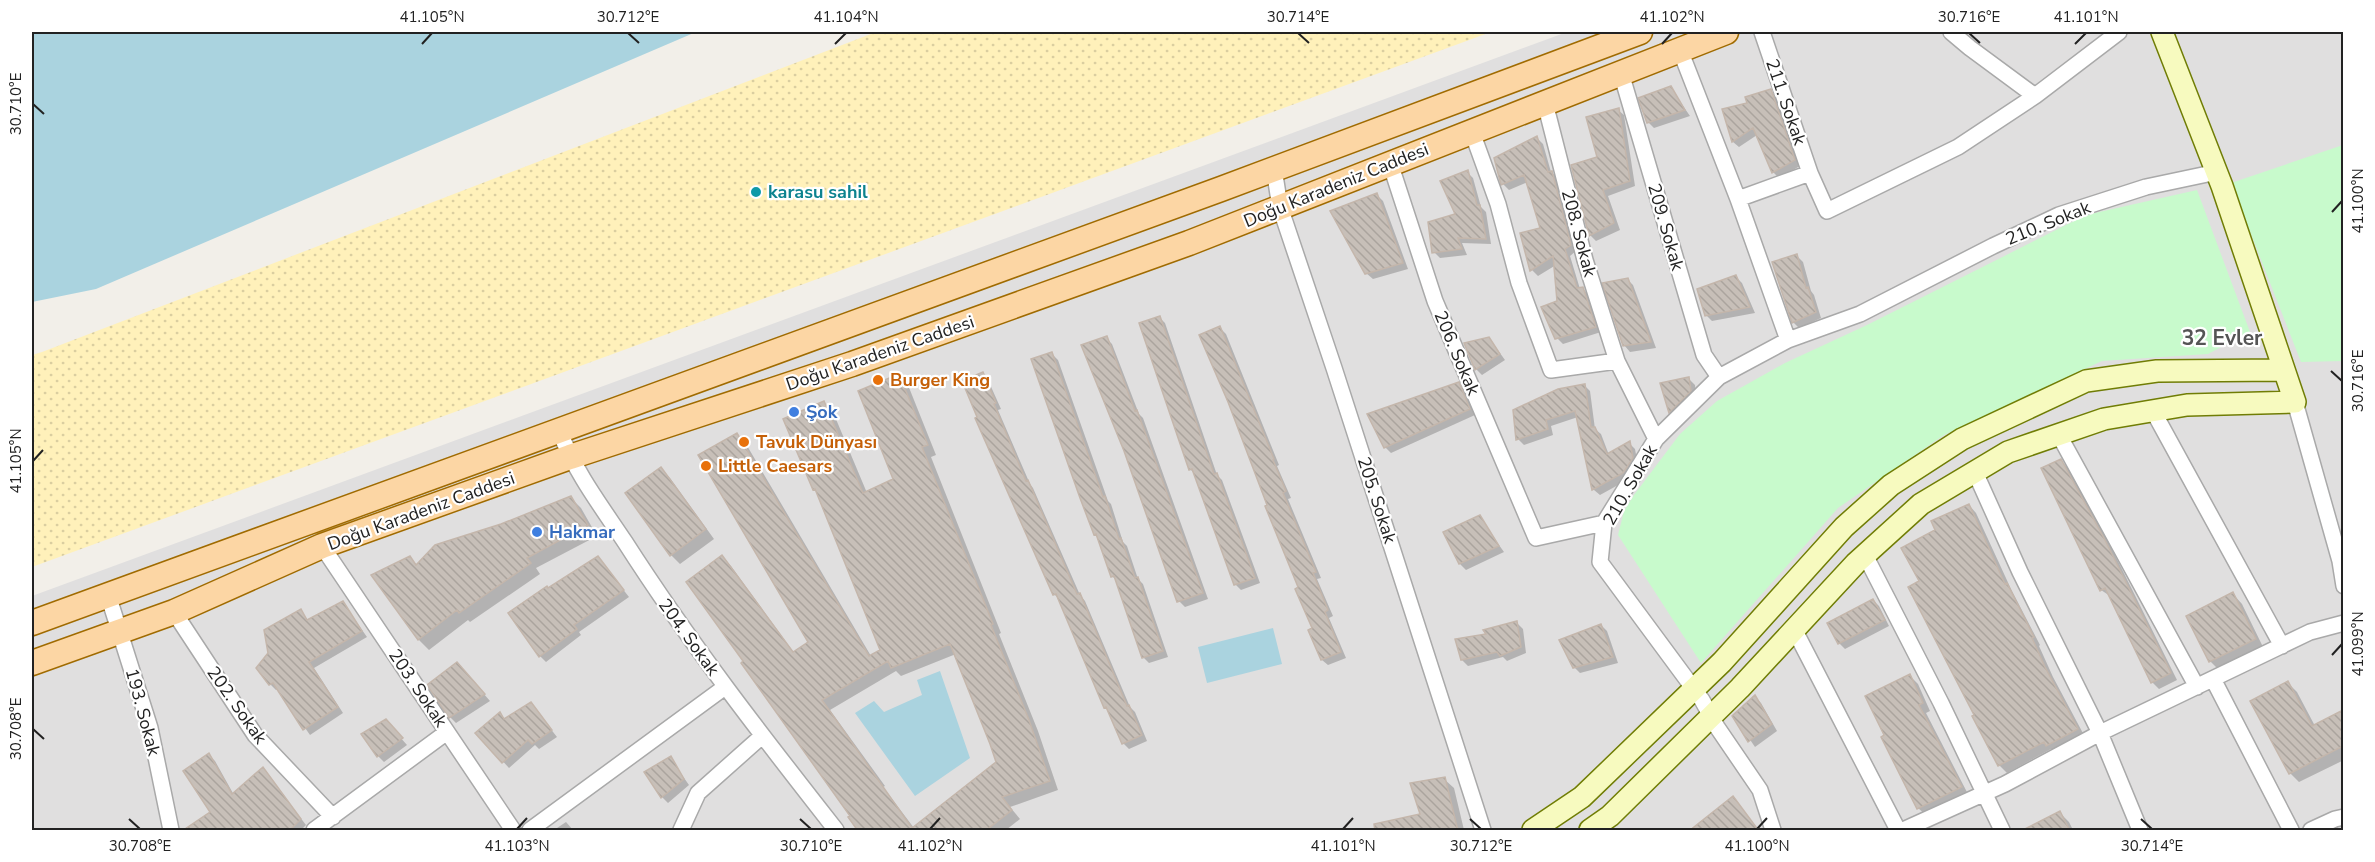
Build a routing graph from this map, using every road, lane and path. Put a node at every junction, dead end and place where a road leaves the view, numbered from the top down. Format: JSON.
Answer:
{"nodes":[{"id":1,"x":1640,"y":32,"type":"edge"},
{"id":2,"x":1726,"y":32,"type":"edge"},
{"id":3,"x":1762,"y":32,"type":"edge"},
{"id":4,"x":1952,"y":32,"type":"edge"},
{"id":5,"x":2119,"y":32,"type":"edge"},
{"id":6,"x":2162,"y":32,"type":"edge"},
{"id":7,"x":1680,"y":50,"type":"junction"},
{"id":8,"x":1621,"y":73,"type":"junction"},
{"id":9,"x":2035,"y":96,"type":"junction"},
{"id":10,"x":1545,"y":103,"type":"junction"},
{"id":11,"x":1472,"y":132,"type":"junction"},
{"id":12,"x":1390,"y":163,"type":"junction"},
{"id":13,"x":1274,"y":169,"type":"junction"},
{"id":14,"x":1810,"y":172,"type":"junction"},
{"id":15,"x":2217,"y":172,"type":"junction"},
{"id":16,"x":1738,"y":199,"type":"junction"},
{"id":17,"x":1280,"y":207,"type":"junction"},
{"id":18,"x":1788,"y":340,"type":"junction"},
{"id":19,"x":1617,"y":361,"type":"junction"},
{"id":20,"x":2284,"y":370,"type":"junction"},
{"id":21,"x":1719,"y":377,"type":"junction"},
{"id":22,"x":2295,"y":402,"type":"junction"},
{"id":23,"x":2152,"y":410,"type":"junction"},
{"id":24,"x":560,"y":432,"type":"junction"},
{"id":25,"x":2059,"y":435,"type":"junction"},
{"id":26,"x":1656,"y":439,"type":"junction"},
{"id":27,"x":570,"y":458,"type":"junction"},
{"id":28,"x":1975,"y":472,"type":"junction"},
{"id":29,"x":1604,"y":523,"type":"junction"},
{"id":30,"x":322,"y":546,"type":"junction"},
{"id":31,"x":1865,"y":555,"type":"junction"},
{"id":32,"x":2343,"y":586,"type":"edge"},
{"id":33,"x":108,"y":596,"type":"junction"},
{"id":34,"x":174,"y":612,"type":"junction"},
{"id":35,"x":2343,"y":622,"type":"edge"},
{"id":36,"x":32,"y":623,"type":"edge"},
{"id":37,"x":1794,"y":629,"type":"junction"},
{"id":38,"x":121,"y":631,"type":"junction"},
{"id":39,"x":2282,"y":646,"type":"junction"},
{"id":40,"x":32,"y":663,"type":"edge"},
{"id":41,"x":2213,"y":679,"type":"junction"},
{"id":42,"x":725,"y":687,"type":"junction"},
{"id":43,"x":2197,"y":687,"type":"junction"},
{"id":44,"x":1702,"y":702,"type":"junction"},
{"id":45,"x":447,"y":732,"type":"junction"},
{"id":46,"x":2100,"y":733,"type":"junction"},
{"id":47,"x":762,"y":736,"type":"junction"},
{"id":48,"x":1983,"y":794,"type":"junction"},
{"id":49,"x":333,"y":817,"type":"junction"},
{"id":50,"x":2343,"y":818,"type":"edge"},
{"id":51,"x":171,"y":831,"type":"edge"},
{"id":52,"x":314,"y":831,"type":"edge"},
{"id":53,"x":513,"y":831,"type":"edge"},
{"id":54,"x":530,"y":831,"type":"edge"},
{"id":55,"x":681,"y":831,"type":"edge"},
{"id":56,"x":836,"y":831,"type":"edge"},
{"id":57,"x":1483,"y":831,"type":"edge"},
{"id":58,"x":1533,"y":831,"type":"edge"},
{"id":59,"x":1590,"y":831,"type":"edge"},
{"id":60,"x":1773,"y":831,"type":"edge"},
{"id":61,"x":1898,"y":831,"type":"edge"},
{"id":62,"x":1903,"y":831,"type":"edge"},
{"id":63,"x":2002,"y":831,"type":"edge"},
{"id":64,"x":2140,"y":831,"type":"edge"},
{"id":65,"x":2291,"y":831,"type":"edge"},
{"id":66,"x":2312,"y":831,"type":"edge"}],
"edges":[{"from":1,"to":13,"type":"main road","name":"Doğu Karadeniz Caddesi"},
{"from":2,"to":7,"type":"main road","name":"Doğu Karadeniz Caddesi"},
{"from":3,"to":14,"type":"street","name":"211. Sokak"},
{"from":4,"to":9,"type":"street"},
{"from":5,"to":9,"type":"street"},
{"from":6,"to":15,"type":"main road"},
{"from":7,"to":8,"type":"main road","name":"Doğu Karadeniz Caddesi"},
{"from":7,"to":16,"type":"street"},
{"from":8,"to":10,"type":"main road","name":"Doğu Karadeniz Caddesi"},
{"from":8,"to":21,"type":"street","name":"209. Sokak"},
{"from":9,"to":14,"type":"street","name":"211. Sokak"},
{"from":10,"to":11,"type":"main road","name":"Doğu Karadeniz Caddesi"},
{"from":10,"to":19,"type":"street","name":"208. Sokak"},
{"from":11,"to":12,"type":"main road","name":"Doğu Karadeniz Caddesi"},
{"from":11,"to":19,"type":"street"},
{"from":12,"to":17,"type":"main road","name":"Doğu Karadeniz Caddesi"},
{"from":12,"to":29,"type":"street","name":"206. Sokak"},
{"from":13,"to":17,"type":"street","name":"205. Sokak"},
{"from":13,"to":24,"type":"main road","name":"Doğu Karadeniz Caddesi"},
{"from":14,"to":16,"type":"street"},
{"from":15,"to":18,"type":"street","name":"210. Sokak"},
{"from":15,"to":20,"type":"main road"},
{"from":16,"to":18,"type":"street"},
{"from":17,"to":27,"type":"main road","name":"Doğu Karadeniz Caddesi"},
{"from":17,"to":57,"type":"street","name":"205. Sokak"},
{"from":18,"to":21,"type":"street","name":"210. Sokak"},
{"from":19,"to":26,"type":"street","name":"208. Sokak"},
{"from":20,"to":22,"type":"main road"},
{"from":20,"to":44,"type":"main road"},
{"from":21,"to":26,"type":"street","name":"210. Sokak"},
{"from":22,"to":23,"type":"main road"},
{"from":22,"to":32,"type":"street"},
{"from":23,"to":25,"type":"main road"},
{"from":23,"to":39,"type":"street"},
{"from":24,"to":27,"type":"street","name":"204. Sokak"},
{"from":24,"to":33,"type":"main road","name":"Doğu Karadeniz Caddesi"},
{"from":25,"to":28,"type":"main road"},
{"from":25,"to":43,"type":"street"},
{"from":26,"to":29,"type":"street","name":"210. Sokak"},
{"from":27,"to":30,"type":"main road","name":"Doğu Karadeniz Caddesi"},
{"from":27,"to":42,"type":"street","name":"204. Sokak"},
{"from":28,"to":31,"type":"main road"},
{"from":28,"to":46,"type":"street"},
{"from":29,"to":44,"type":"street","name":"210. Sokak"},
{"from":30,"to":34,"type":"main road","name":"Doğu Karadeniz Caddesi"},
{"from":30,"to":45,"type":"street","name":"203. Sokak"},
{"from":31,"to":37,"type":"main road"},
{"from":31,"to":48,"type":"street"},
{"from":33,"to":36,"type":"main road","name":"Doğu Karadeniz Caddesi"},
{"from":33,"to":38,"type":"street","name":"193. Sokak"},
{"from":34,"to":38,"type":"main road","name":"Doğu Karadeniz Caddesi"},
{"from":34,"to":49,"type":"street","name":"202. Sokak"},
{"from":35,"to":39,"type":"street"},
{"from":37,"to":44,"type":"main road"},
{"from":37,"to":61,"type":"street"},
{"from":38,"to":40,"type":"main road","name":"Doğu Karadeniz Caddesi"},
{"from":38,"to":51,"type":"street","name":"193. Sokak"},
{"from":39,"to":41,"type":"street"},
{"from":41,"to":43,"type":"street"},
{"from":41,"to":65,"type":"street"},
{"from":42,"to":47,"type":"street","name":"204. Sokak"},
{"from":42,"to":54,"type":"street"},
{"from":43,"to":46,"type":"street"},
{"from":44,"to":58,"type":"main road"},
{"from":44,"to":59,"type":"main road"},
{"from":44,"to":60,"type":"street","name":"210. Sokak"},
{"from":45,"to":49,"type":"street"},
{"from":45,"to":53,"type":"street","name":"203. Sokak"},
{"from":46,"to":48,"type":"street"},
{"from":46,"to":64,"type":"street"},
{"from":47,"to":55,"type":"street"},
{"from":47,"to":56,"type":"street","name":"204. Sokak"},
{"from":48,"to":62,"type":"street"},
{"from":48,"to":63,"type":"street"},
{"from":49,"to":52,"type":"street"},
{"from":50,"to":66,"type":"street"}]}
